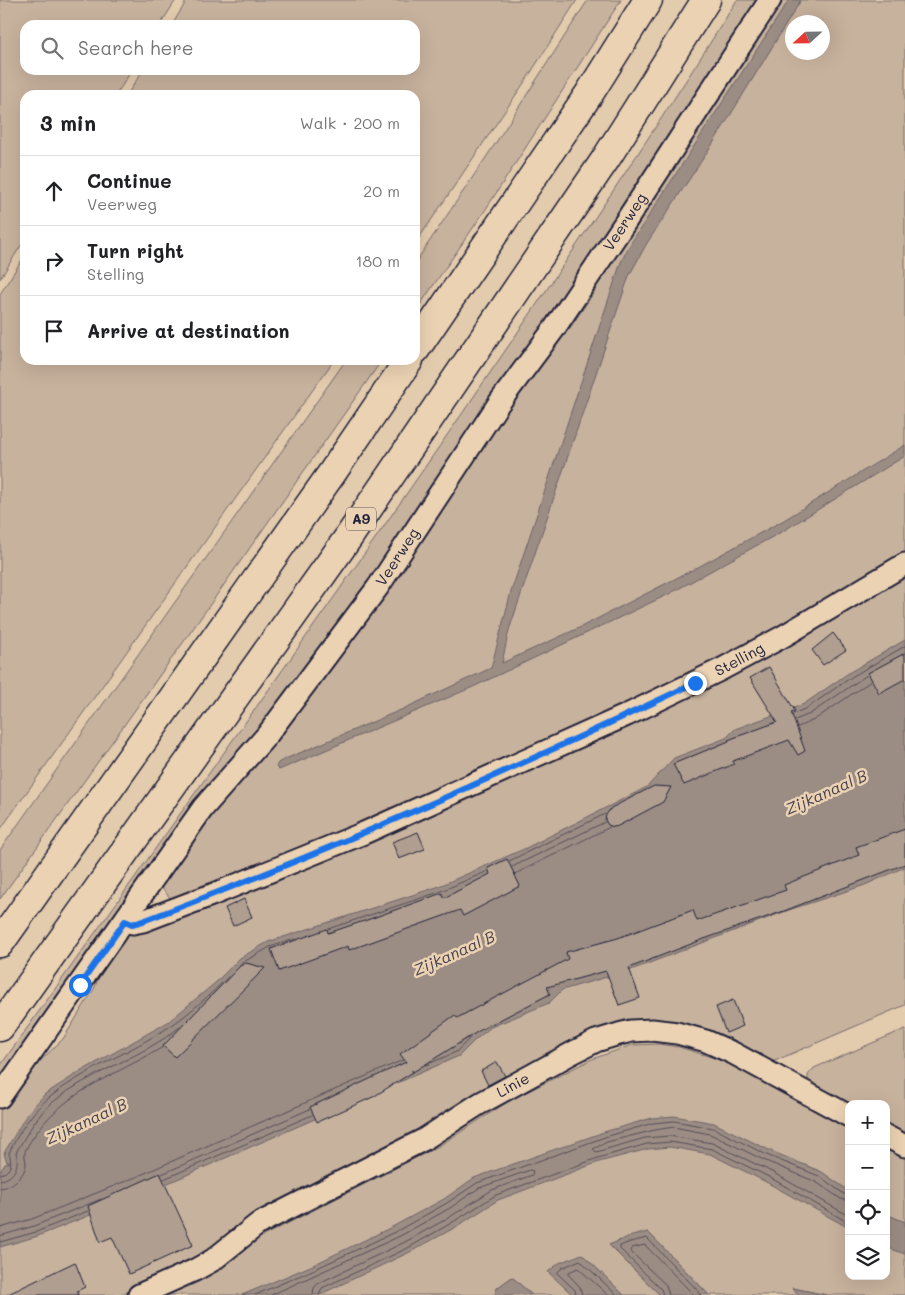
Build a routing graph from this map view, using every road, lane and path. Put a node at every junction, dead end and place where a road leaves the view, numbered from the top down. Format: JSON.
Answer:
{"nodes":[{"id":1,"x":648,"y":0,"type":"edge"},
{"id":2,"x":706,"y":0,"type":"edge"},
{"id":3,"x":770,"y":0,"type":"edge"},
{"id":4,"x":420,"y":343,"type":"edge"},
{"id":5,"x":405,"y":365,"type":"edge"},
{"id":6,"x":905,"y":564,"type":"edge"},
{"id":7,"x":125,"y":921,"type":"junction"},
{"id":8,"x":0,"y":943,"type":"edge"},
{"id":9,"x":0,"y":1027,"type":"edge"},
{"id":10,"x":0,"y":1097,"type":"edge"},
{"id":11,"x":845,"y":1114,"type":"edge"},
{"id":12,"x":890,"y":1138,"type":"edge"},
{"id":13,"x":905,"y":1146,"type":"edge"},
{"id":14,"x":139,"y":1295,"type":"edge"}],
"edges":[{"from":1,"to":4,"type":"highway"},
{"from":2,"to":9,"type":"highway","number":"A9"},
{"from":3,"to":7,"type":"street","name":"Veerweg"},
{"from":5,"to":8,"type":"highway"},
{"from":6,"to":7,"type":"street","name":"Stelling"},
{"from":7,"to":10,"type":"street","name":"Veerweg"},
{"from":11,"to":14,"type":"street","name":"Linie"},
{"from":12,"to":13,"type":"street"}]}
